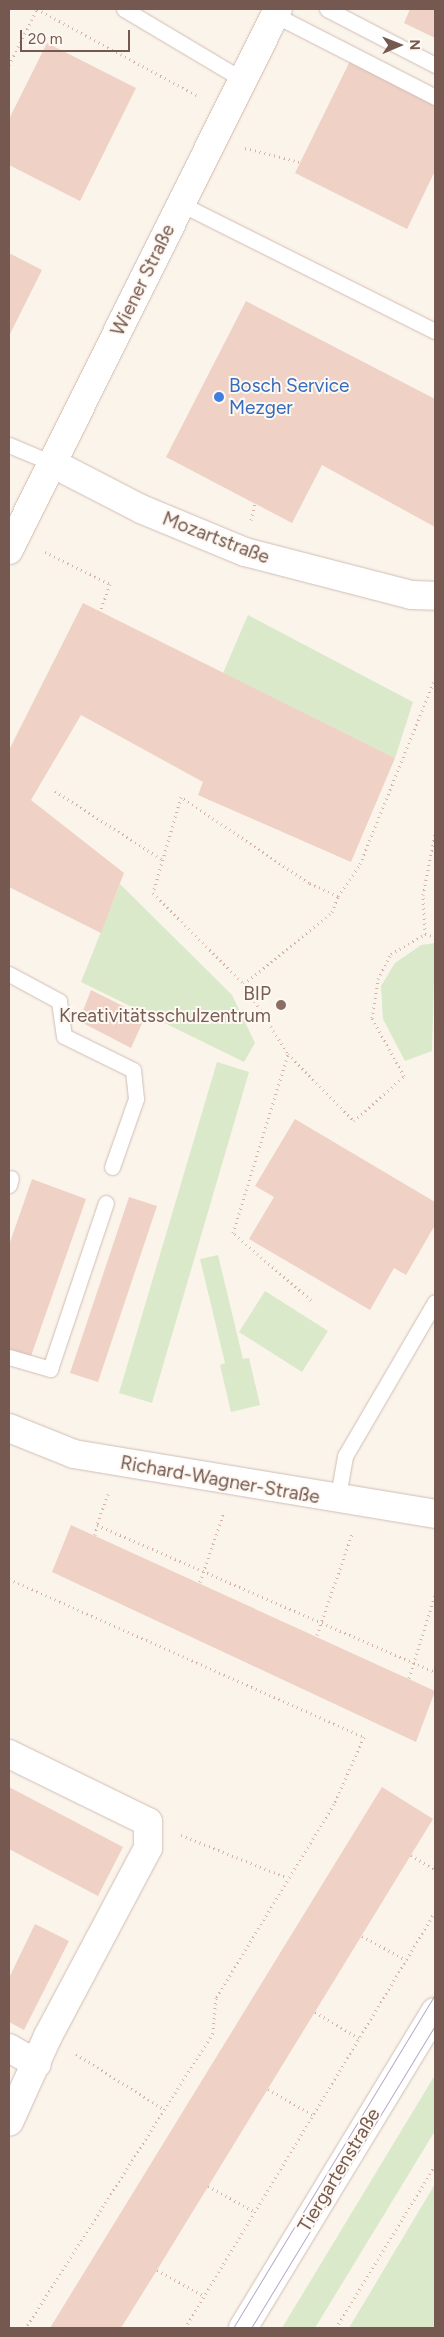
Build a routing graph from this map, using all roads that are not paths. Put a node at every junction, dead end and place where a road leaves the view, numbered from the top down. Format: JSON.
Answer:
{"nodes":[{"id":1,"x":124,"y":9,"type":"edge"},
{"id":2,"x":327,"y":9,"type":"edge"},
{"id":3,"x":276,"y":12,"type":"edge"},
{"id":4,"x":435,"y":65,"type":"edge"},
{"id":5,"x":243,"y":80,"type":"junction"},
{"id":6,"x":435,"y":97,"type":"edge"},
{"id":7,"x":181,"y":204,"type":"junction"},
{"id":8,"x":435,"y":330,"type":"edge"},
{"id":9,"x":9,"y":445,"type":"edge"},
{"id":10,"x":52,"y":463,"type":"junction"},
{"id":11,"x":12,"y":544,"type":"edge"},
{"id":12,"x":435,"y":596,"type":"edge"},
{"id":13,"x":9,"y":974,"type":"edge"},
{"id":14,"x":112,"y":1167,"type":"dead end"},
{"id":15,"x":106,"y":1203,"type":"dead end"},
{"id":16,"x":435,"y":1302,"type":"edge"},
{"id":17,"x":9,"y":1357,"type":"edge"},
{"id":18,"x":9,"y":1428,"type":"edge"},
{"id":19,"x":350,"y":1503,"type":"junction"},
{"id":20,"x":435,"y":1514,"type":"edge"},
{"id":21,"x":9,"y":1754,"type":"edge"},
{"id":22,"x":435,"y":2012,"type":"edge"},
{"id":23,"x":9,"y":2048,"type":"edge"},
{"id":24,"x":37,"y":2064,"type":"junction"},
{"id":25,"x":9,"y":2122,"type":"edge"},
{"id":26,"x":243,"y":2328,"type":"edge"}],
"edges":[{"from":1,"to":5,"type":"lane"},
{"from":2,"to":4,"type":"lane"},
{"from":3,"to":5,"type":"street","name":"Wiener Straße"},
{"from":3,"to":6,"type":"lane"},
{"from":5,"to":7,"type":"street","name":"Wiener Straße"},
{"from":7,"to":8,"type":"lane"},
{"from":7,"to":10,"type":"street","name":"Wiener Straße"},
{"from":9,"to":10,"type":"lane","name":"Mozartstraße"},
{"from":10,"to":11,"type":"street","name":"Wiener Straße"},
{"from":10,"to":12,"type":"street","name":"Mozartstraße"},
{"from":13,"to":14,"type":"lane"},
{"from":15,"to":17,"type":"lane"},
{"from":16,"to":19,"type":"lane"},
{"from":18,"to":19,"type":"street","name":"Richard-Wagner-Straße"},
{"from":19,"to":20,"type":"street","name":"Richard-Wagner-Straße"},
{"from":21,"to":24,"type":"street"},
{"from":22,"to":26,"type":"street","name":"Tiergartenstraße"},
{"from":23,"to":24,"type":"street"},
{"from":24,"to":25,"type":"street"}]}
